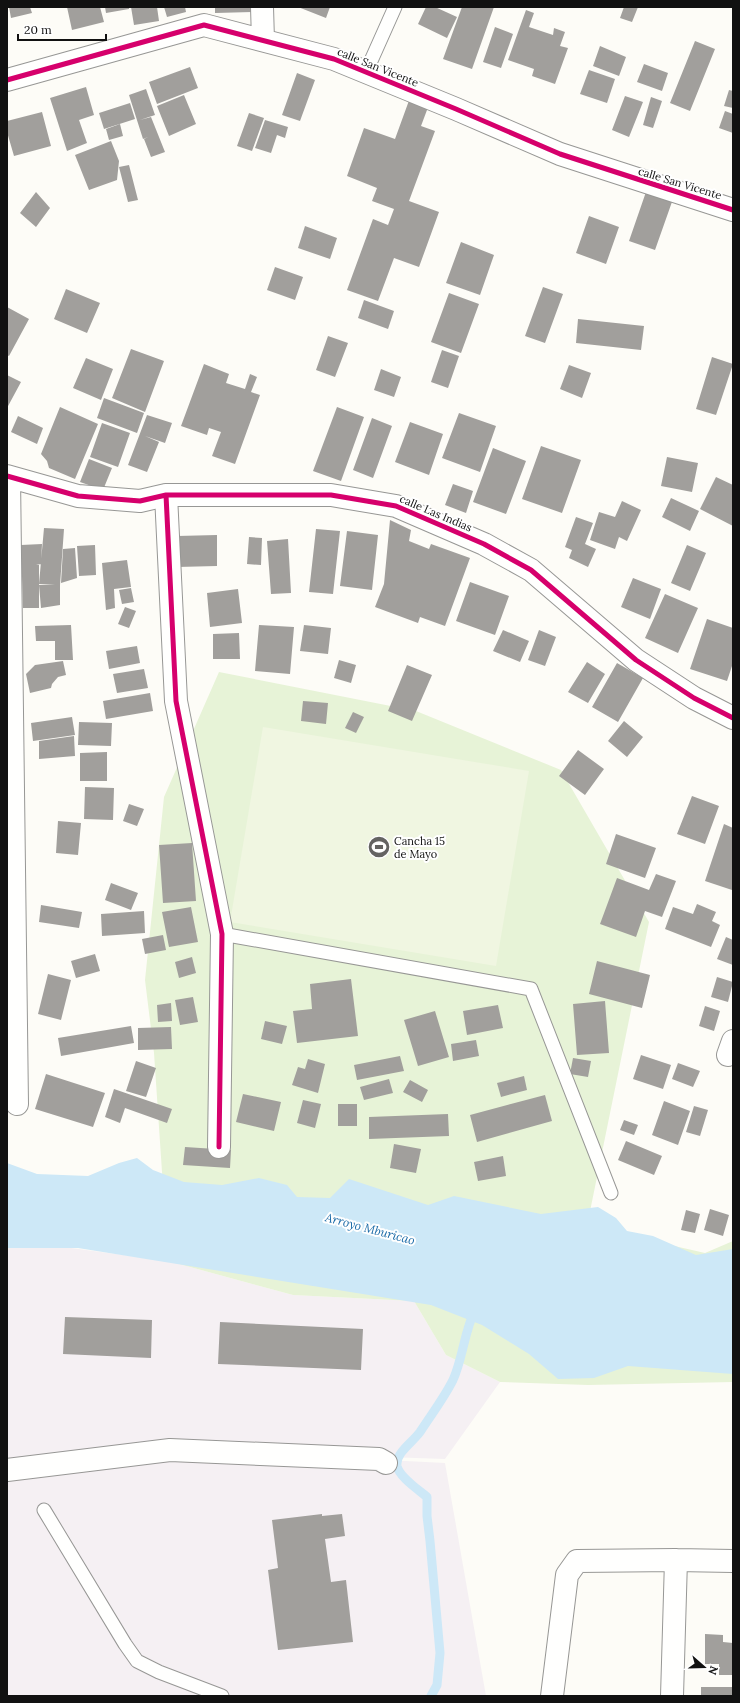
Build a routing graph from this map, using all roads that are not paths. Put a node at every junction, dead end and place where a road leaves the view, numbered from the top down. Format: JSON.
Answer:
{"nodes":[{"id":1,"x":262,"y":7,"type":"edge"},
{"id":2,"x":395,"y":7,"type":"edge"},
{"id":3,"x":263,"y":40,"type":"junction"},
{"id":4,"x":366,"y":72,"type":"junction"},
{"id":5,"x":7,"y":80,"type":"edge"},
{"id":6,"x":733,"y":210,"type":"edge"},
{"id":7,"x":8,"y":476,"type":"edge"},
{"id":8,"x":166,"y":495,"type":"junction"},
{"id":9,"x":733,"y":718,"type":"edge"},
{"id":10,"x":222,"y":934,"type":"junction"},
{"id":11,"x":17,"y":1104,"type":"dead end"},
{"id":12,"x":220,"y":1148,"type":"dead end"},
{"id":13,"x":611,"y":1192,"type":"dead end"},
{"id":14,"x":386,"y":1463,"type":"dead end"},
{"id":15,"x":7,"y":1470,"type":"edge"},
{"id":16,"x":44,"y":1510,"type":"dead end"},
{"id":17,"x":676,"y":1560,"type":"junction"},
{"id":18,"x":733,"y":1561,"type":"edge"},
{"id":19,"x":222,"y":1696,"type":"edge"},
{"id":20,"x":552,"y":1696,"type":"edge"},
{"id":21,"x":672,"y":1696,"type":"edge"}],
"edges":[{"from":1,"to":3,"type":"street"},
{"from":2,"to":4,"type":"lane"},
{"from":3,"to":4,"type":"street","name":"calle San Vicente"},
{"from":3,"to":5,"type":"street","name":"calle San Vicente"},
{"from":4,"to":6,"type":"street","name":"calle San Vicente"},
{"from":7,"to":8,"type":"street","name":"calle Las Indias"},
{"from":7,"to":11,"type":"street"},
{"from":8,"to":9,"type":"street","name":"calle Las Indias"},
{"from":8,"to":10,"type":"street"},
{"from":10,"to":12,"type":"street"},
{"from":10,"to":13,"type":"lane"},
{"from":14,"to":15,"type":"street"},
{"from":16,"to":19,"type":"lane"},
{"from":17,"to":18,"type":"street"},
{"from":17,"to":20,"type":"street"},
{"from":17,"to":21,"type":"street"}]}
